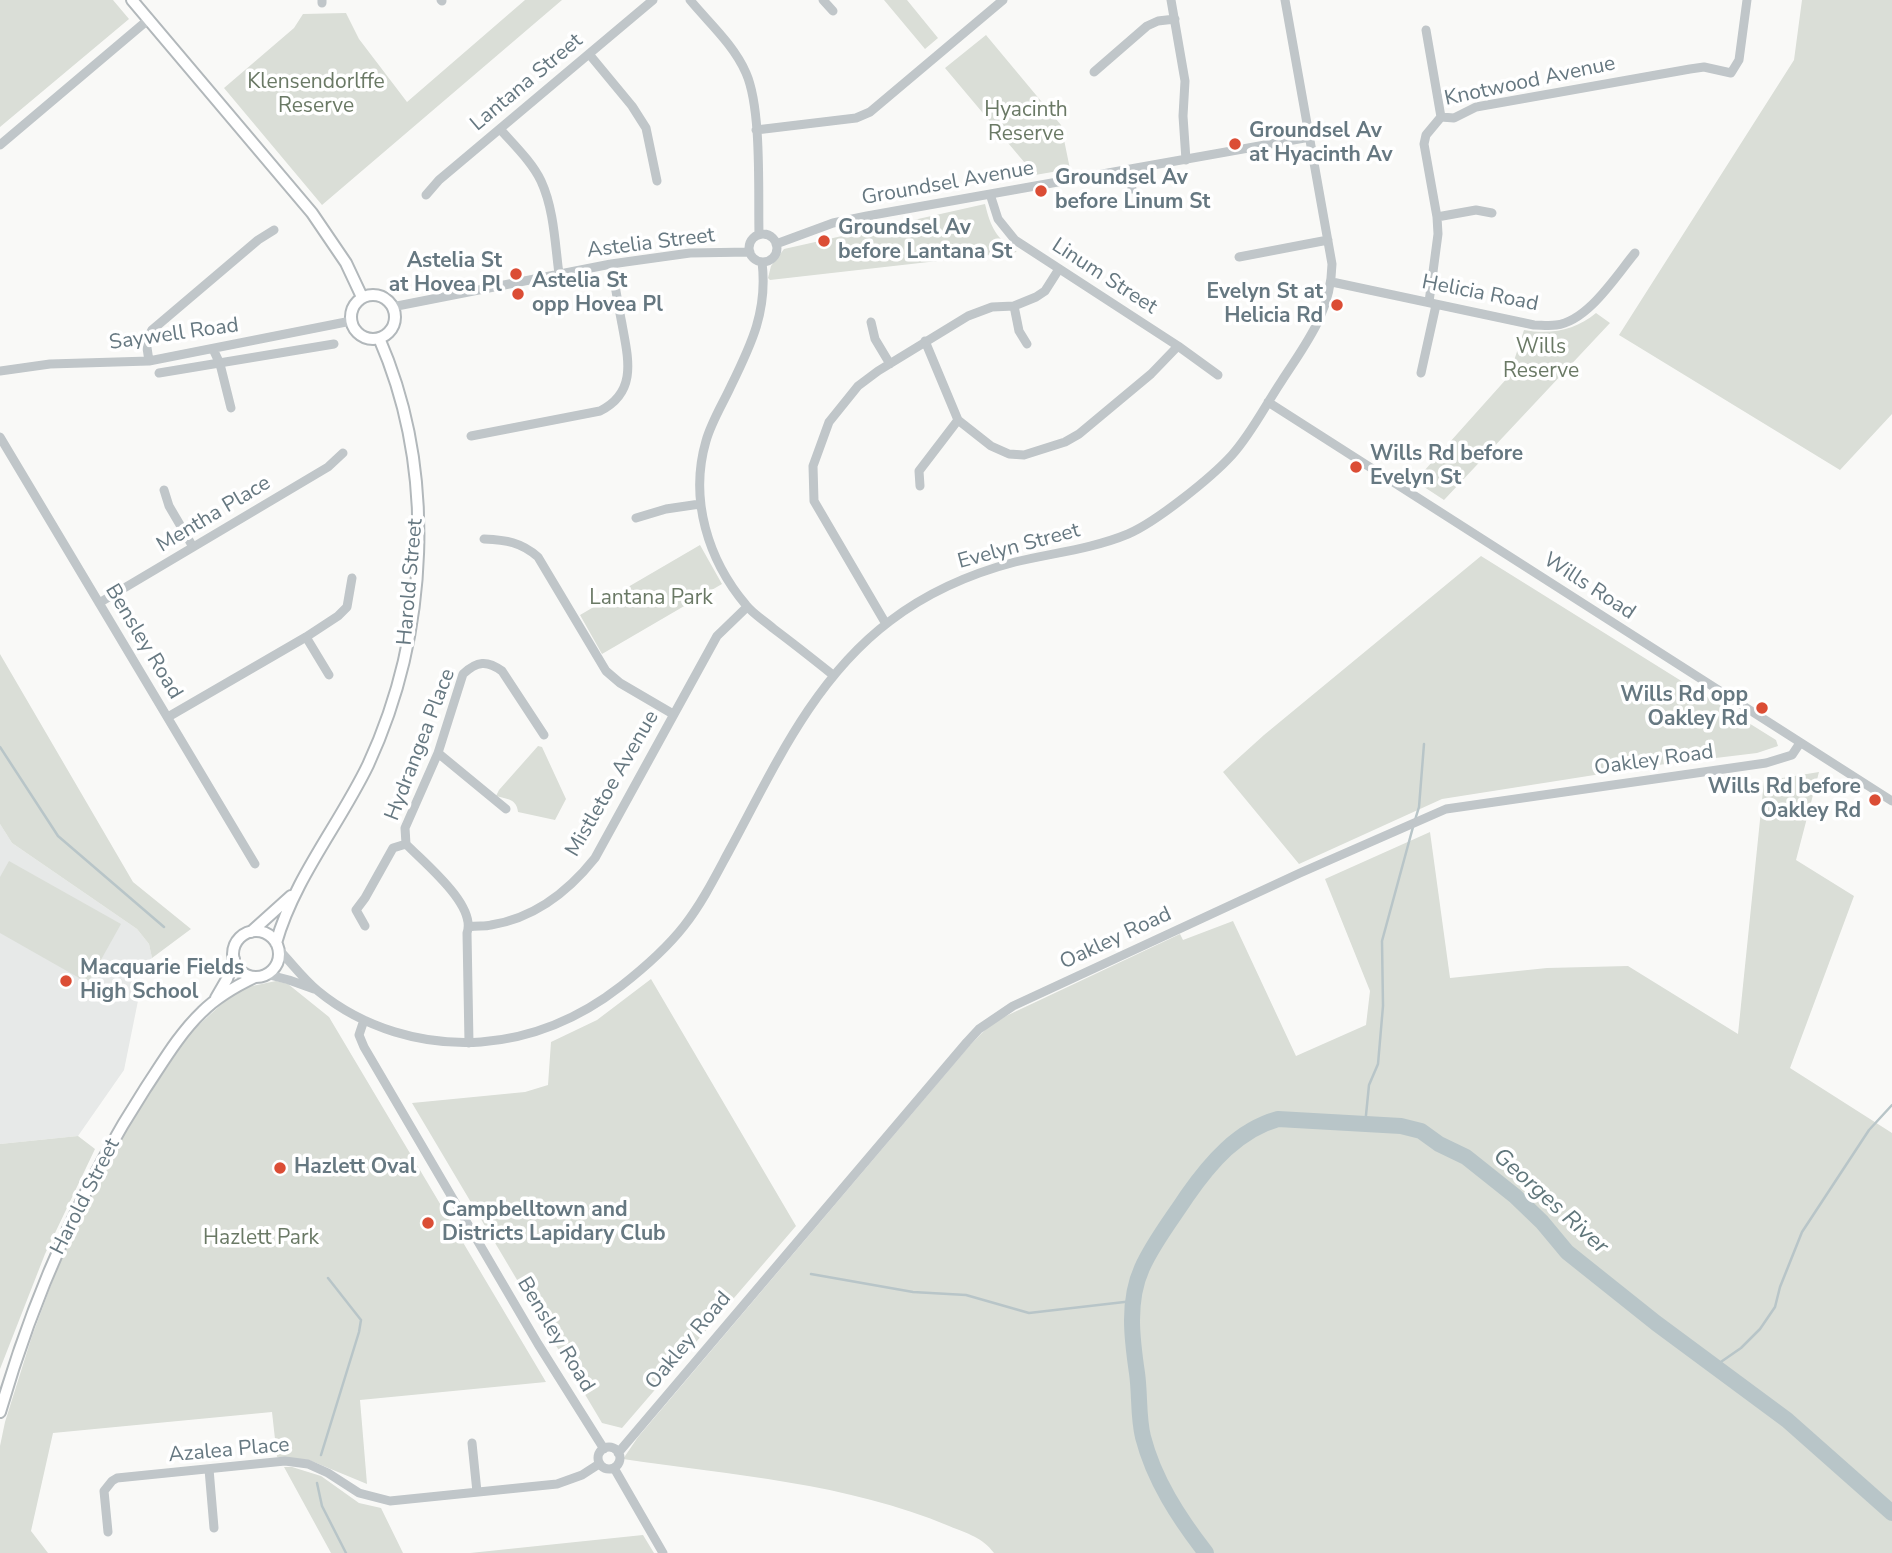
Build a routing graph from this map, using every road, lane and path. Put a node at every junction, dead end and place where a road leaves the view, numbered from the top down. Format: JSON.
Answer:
{"nodes":[{"id":1,"x":132,"y":0,"type":"edge"},
{"id":2,"x":653,"y":0,"type":"edge"},
{"id":3,"x":690,"y":0,"type":"edge"},
{"id":4,"x":823,"y":0,"type":"edge"},
{"id":5,"x":1003,"y":0,"type":"edge"},
{"id":6,"x":1171,"y":0,"type":"edge"},
{"id":7,"x":1285,"y":0,"type":"edge"},
{"id":8,"x":1747,"y":0,"type":"edge"},
{"id":9,"x":833,"y":11,"type":"dead end"},
{"id":10,"x":149,"y":19,"type":"junction"},
{"id":11,"x":1175,"y":19,"type":"junction"},
{"id":12,"x":1426,"y":30,"type":"dead end"},
{"id":13,"x":589,"y":54,"type":"junction"},
{"id":14,"x":1094,"y":72,"type":"dead end"},
{"id":15,"x":1441,"y":117,"type":"junction"},
{"id":16,"x":500,"y":129,"type":"junction"},
{"id":17,"x":756,"y":131,"type":"junction"},
{"id":18,"x":1310,"y":137,"type":"junction"},
{"id":19,"x":0,"y":145,"type":"edge"},
{"id":20,"x":1186,"y":160,"type":"junction"},
{"id":21,"x":1129,"y":170,"type":"junction"},
{"id":22,"x":657,"y":181,"type":"dead end"},
{"id":23,"x":1132,"y":189,"type":"dead end"},
{"id":24,"x":990,"y":194,"type":"junction"},
{"id":25,"x":426,"y":195,"type":"dead end"},
{"id":26,"x":1492,"y":213,"type":"dead end"},
{"id":27,"x":1437,"y":217,"type":"junction"},
{"id":28,"x":274,"y":230,"type":"dead end"},
{"id":29,"x":759,"y":235,"type":"junction"},
{"id":30,"x":1328,"y":240,"type":"junction"},
{"id":31,"x":776,"y":244,"type":"junction"},
{"id":32,"x":750,"y":252,"type":"junction"},
{"id":33,"x":1635,"y":253,"type":"dead end"},
{"id":34,"x":1239,"y":257,"type":"dead end"},
{"id":35,"x":762,"y":262,"type":"junction"},
{"id":36,"x":611,"y":264,"type":"junction"},
{"id":37,"x":1059,"y":269,"type":"junction"},
{"id":38,"x":559,"y":274,"type":"junction"},
{"id":39,"x":1332,"y":282,"type":"junction"},
{"id":40,"x":362,"y":297,"type":"junction"},
{"id":41,"x":1432,"y":303,"type":"junction"},
{"id":42,"x":1014,"y":306,"type":"junction"},
{"id":43,"x":392,"y":307,"type":"junction"},
{"id":44,"x":351,"y":321,"type":"junction"},
{"id":45,"x":871,"y":322,"type":"dead end"},
{"id":46,"x":379,"y":338,"type":"junction"},
{"id":47,"x":925,"y":341,"type":"junction"},
{"id":48,"x":334,"y":344,"type":"dead end"},
{"id":49,"x":1027,"y":344,"type":"dead end"},
{"id":50,"x":1178,"y":346,"type":"junction"},
{"id":51,"x":213,"y":349,"type":"junction"},
{"id":52,"x":149,"y":361,"type":"junction"},
{"id":53,"x":220,"y":363,"type":"junction"},
{"id":54,"x":890,"y":364,"type":"junction"},
{"id":55,"x":0,"y":371,"type":"edge"},
{"id":56,"x":159,"y":373,"type":"dead end"},
{"id":57,"x":1421,"y":373,"type":"dead end"},
{"id":58,"x":1218,"y":375,"type":"dead end"},
{"id":59,"x":1268,"y":402,"type":"junction"},
{"id":60,"x":231,"y":408,"type":"dead end"},
{"id":61,"x":958,"y":420,"type":"junction"},
{"id":62,"x":471,"y":436,"type":"dead end"},
{"id":63,"x":0,"y":437,"type":"edge"},
{"id":64,"x":343,"y":453,"type":"dead end"},
{"id":65,"x":920,"y":486,"type":"dead end"},
{"id":66,"x":164,"y":490,"type":"dead end"},
{"id":67,"x":699,"y":504,"type":"junction"},
{"id":68,"x":636,"y":518,"type":"dead end"},
{"id":69,"x":484,"y":539,"type":"dead end"},
{"id":70,"x":193,"y":547,"type":"junction"},
{"id":71,"x":352,"y":578,"type":"dead end"},
{"id":72,"x":99,"y":603,"type":"junction"},
{"id":73,"x":747,"y":607,"type":"junction"},
{"id":74,"x":886,"y":624,"type":"junction"},
{"id":75,"x":306,"y":637,"type":"junction"},
{"id":76,"x":833,"y":674,"type":"junction"},
{"id":77,"x":329,"y":675,"type":"dead end"},
{"id":78,"x":673,"y":714,"type":"junction"},
{"id":79,"x":168,"y":717,"type":"junction"},
{"id":80,"x":544,"y":735,"type":"dead end"},
{"id":81,"x":1800,"y":743,"type":"junction"},
{"id":82,"x":438,"y":753,"type":"junction"},
{"id":83,"x":1892,"y":801,"type":"edge"},
{"id":84,"x":506,"y":809,"type":"dead end"},
{"id":85,"x":406,"y":844,"type":"junction"},
{"id":86,"x":255,"y":864,"type":"dead end"},
{"id":87,"x":296,"y":891,"type":"junction"},
{"id":88,"x":365,"y":926,"type":"dead end"},
{"id":89,"x":469,"y":927,"type":"junction"},
{"id":90,"x":251,"y":932,"type":"junction"},
{"id":91,"x":277,"y":946,"type":"junction"},
{"id":92,"x":234,"y":959,"type":"junction"},
{"id":93,"x":260,"y":975,"type":"junction"},
{"id":94,"x":316,"y":990,"type":"junction"},
{"id":95,"x":212,"y":1003,"type":"junction"},
{"id":96,"x":364,"y":1020,"type":"junction"},
{"id":97,"x":469,"y":1043,"type":"junction"},
{"id":98,"x":0,"y":1412,"type":"edge"},
{"id":99,"x":472,"y":1443,"type":"dead end"},
{"id":100,"x":604,"y":1448,"type":"junction"},
{"id":101,"x":618,"y":1453,"type":"junction"},
{"id":102,"x":599,"y":1464,"type":"junction"},
{"id":103,"x":614,"y":1468,"type":"junction"},
{"id":104,"x":209,"y":1469,"type":"junction"},
{"id":105,"x":477,"y":1492,"type":"junction"},
{"id":106,"x":214,"y":1528,"type":"dead end"},
{"id":107,"x":108,"y":1532,"type":"dead end"},
{"id":108,"x":663,"y":1553,"type":"edge"}],
"edges":[{"from":1,"to":10,"type":"main road"},
{"from":2,"to":13,"type":"street","name":"Lantana Street"},
{"from":3,"to":17,"type":"street"},
{"from":4,"to":9,"type":"street"},
{"from":5,"to":17,"type":"street"},
{"from":6,"to":11,"type":"street"},
{"from":7,"to":18,"type":"street","name":"Evelyn Street"},
{"from":8,"to":15,"type":"street","name":"Knotwood Avenue"},
{"from":10,"to":19,"type":"street"},
{"from":10,"to":40,"type":"main road"},
{"from":11,"to":14,"type":"street"},
{"from":11,"to":20,"type":"street"},
{"from":12,"to":15,"type":"street"},
{"from":13,"to":16,"type":"street","name":"Lantana Street"},
{"from":13,"to":22,"type":"street"},
{"from":15,"to":27,"type":"street","name":"Knotwood Avenue"},
{"from":16,"to":25,"type":"street","name":"Lantana Street"},
{"from":16,"to":38,"type":"street"},
{"from":17,"to":29,"type":"street"},
{"from":18,"to":20,"type":"street","name":"Groundsel Avenue"},
{"from":18,"to":30,"type":"street","name":"Evelyn Street"},
{"from":20,"to":21,"type":"street","name":"Groundsel Avenue"},
{"from":21,"to":23,"type":"street"},
{"from":21,"to":24,"type":"street","name":"Groundsel Avenue"},
{"from":24,"to":31,"type":"street","name":"Groundsel Avenue"},
{"from":24,"to":37,"type":"street","name":"Linum Street"},
{"from":26,"to":27,"type":"street"},
{"from":27,"to":41,"type":"street","name":"Knotwood Avenue"},
{"from":28,"to":52,"type":"street"},
{"from":29,"to":31,"type":"street"},
{"from":29,"to":32,"type":"street"},
{"from":30,"to":34,"type":"street"},
{"from":30,"to":39,"type":"street","name":"Evelyn Street"},
{"from":31,"to":35,"type":"street"},
{"from":32,"to":35,"type":"street"},
{"from":32,"to":36,"type":"street","name":"Astelia Street"},
{"from":33,"to":41,"type":"street","name":"Helicia Road"},
{"from":35,"to":67,"type":"street"},
{"from":36,"to":38,"type":"street","name":"Astelia Street"},
{"from":36,"to":62,"type":"street"},
{"from":37,"to":42,"type":"street"},
{"from":37,"to":50,"type":"street","name":"Linum Street"},
{"from":38,"to":43,"type":"street","name":"Astelia Street"},
{"from":39,"to":41,"type":"street","name":"Helicia Road"},
{"from":39,"to":59,"type":"street","name":"Evelyn Street"},
{"from":40,"to":43,"type":"main road"},
{"from":40,"to":44,"type":"main road"},
{"from":41,"to":57,"type":"street","name":"Knotwood Avenue"},
{"from":42,"to":47,"type":"street"},
{"from":42,"to":49,"type":"street"},
{"from":43,"to":46,"type":"main road"},
{"from":44,"to":46,"type":"main road"},
{"from":44,"to":51,"type":"street","name":"Saywell Road"},
{"from":45,"to":54,"type":"street"},
{"from":46,"to":87,"type":"main road","name":"Harold Street"},
{"from":47,"to":54,"type":"street"},
{"from":47,"to":61,"type":"street"},
{"from":48,"to":53,"type":"street"},
{"from":50,"to":58,"type":"street","name":"Linum Street"},
{"from":50,"to":61,"type":"street"},
{"from":51,"to":52,"type":"street","name":"Saywell Road"},
{"from":51,"to":53,"type":"street"},
{"from":52,"to":55,"type":"street","name":"Saywell Road"},
{"from":53,"to":56,"type":"street"},
{"from":53,"to":60,"type":"street"},
{"from":54,"to":74,"type":"street"},
{"from":59,"to":74,"type":"street","name":"Evelyn Street"},
{"from":59,"to":81,"type":"street","name":"Wills Road"},
{"from":61,"to":65,"type":"street"},
{"from":63,"to":72,"type":"street","name":"Bensley Road"},
{"from":64,"to":70,"type":"street","name":"Mentha Place"},
{"from":66,"to":70,"type":"street"},
{"from":67,"to":68,"type":"street"},
{"from":67,"to":73,"type":"street"},
{"from":69,"to":78,"type":"street"},
{"from":70,"to":72,"type":"street","name":"Mentha Place"},
{"from":71,"to":75,"type":"street"},
{"from":72,"to":79,"type":"street","name":"Bensley Road"},
{"from":73,"to":76,"type":"street"},
{"from":73,"to":78,"type":"street","name":"Mistletoe Avenue"},
{"from":74,"to":76,"type":"street","name":"Evelyn Street"},
{"from":75,"to":77,"type":"street"},
{"from":75,"to":79,"type":"street"},
{"from":76,"to":97,"type":"street","name":"Evelyn Street"},
{"from":78,"to":89,"type":"street","name":"Mistletoe Avenue"},
{"from":79,"to":86,"type":"street","name":"Bensley Road"},
{"from":80,"to":82,"type":"street","name":"Hydrangea Place"},
{"from":81,"to":83,"type":"street","name":"Wills Road"},
{"from":81,"to":101,"type":"street","name":"Oakley Road"},
{"from":82,"to":84,"type":"street"},
{"from":82,"to":85,"type":"street","name":"Hydrangea Place"},
{"from":85,"to":88,"type":"street","name":"Hydrangea Place"},
{"from":85,"to":89,"type":"street"},
{"from":87,"to":90,"type":"main road","name":"Harold Street"},
{"from":87,"to":91,"type":"main road","name":"Harold Street"},
{"from":89,"to":97,"type":"street"},
{"from":90,"to":91,"type":"main road"},
{"from":90,"to":92,"type":"main road"},
{"from":91,"to":93,"type":"main road"},
{"from":91,"to":94,"type":"street","name":"Evelyn Street"},
{"from":92,"to":93,"type":"main road"},
{"from":92,"to":95,"type":"main road","name":"Harold Street"},
{"from":93,"to":94,"type":"street","name":"Evelyn Street"},
{"from":93,"to":95,"type":"main road","name":"Harold Street"},
{"from":94,"to":96,"type":"street","name":"Evelyn Street"},
{"from":95,"to":98,"type":"main road","name":"Harold Street"},
{"from":96,"to":97,"type":"street","name":"Evelyn Street"},
{"from":96,"to":100,"type":"street","name":"Bensley Road"},
{"from":99,"to":105,"type":"street"},
{"from":100,"to":101,"type":"street"},
{"from":100,"to":102,"type":"street"},
{"from":101,"to":103,"type":"street"},
{"from":102,"to":103,"type":"street"},
{"from":102,"to":105,"type":"street","name":"Azalea Place"},
{"from":103,"to":108,"type":"street"},
{"from":104,"to":105,"type":"street","name":"Azalea Place"},
{"from":104,"to":106,"type":"street"},
{"from":104,"to":107,"type":"street","name":"Azalea Place"}]}
